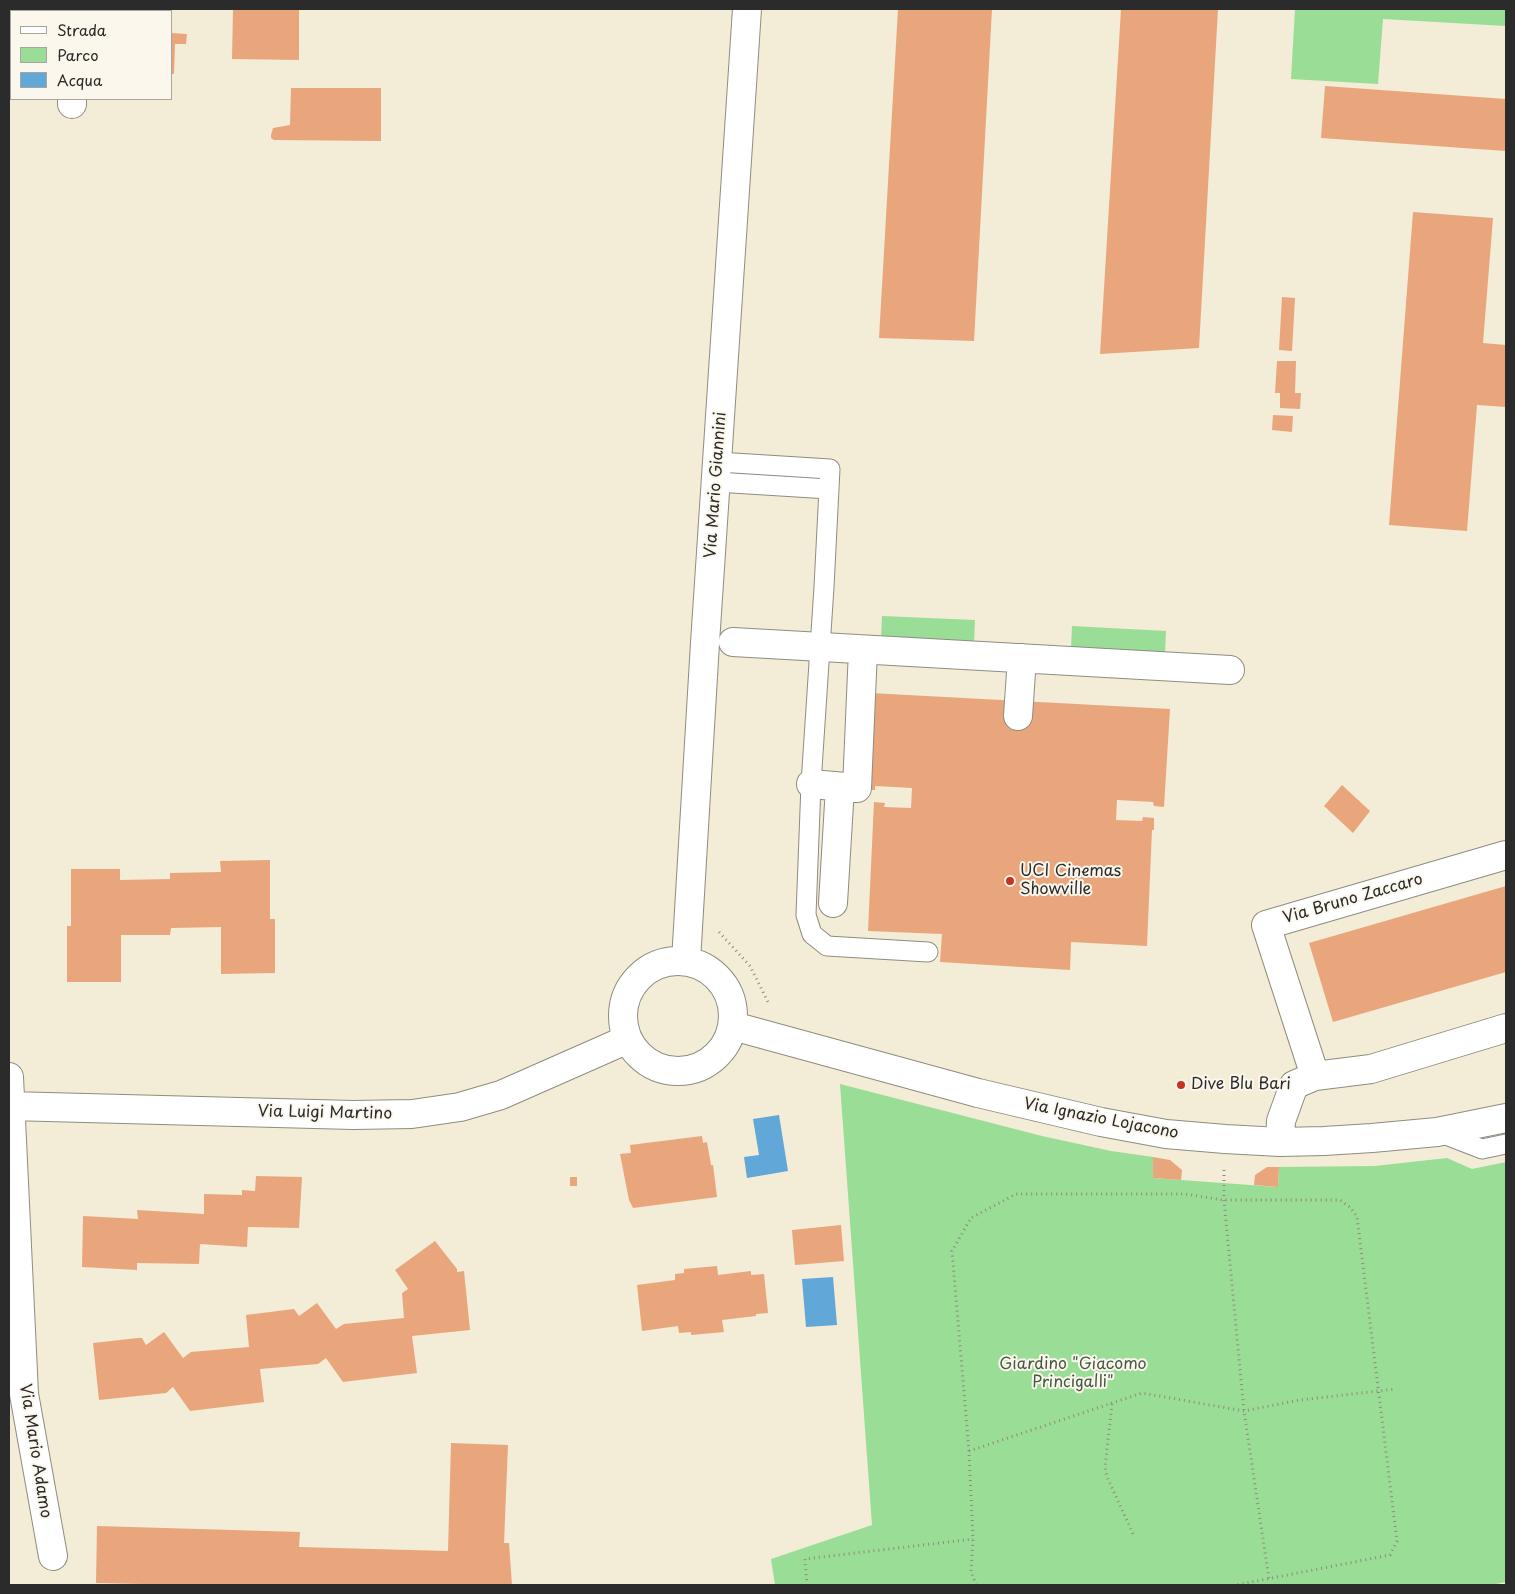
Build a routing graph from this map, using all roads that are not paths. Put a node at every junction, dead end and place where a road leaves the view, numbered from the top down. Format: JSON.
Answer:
{"nodes":[{"id":1,"x":747,"y":9,"type":"edge"},
{"id":2,"x":717,"y":472,"type":"junction"},
{"id":3,"x":829,"y":489,"type":"junction"},
{"id":4,"x":733,"y":642,"type":"dead end"},
{"id":5,"x":820,"y":647,"type":"junction"},
{"id":6,"x":863,"y":650,"type":"junction"},
{"id":7,"x":1022,"y":658,"type":"junction"},
{"id":8,"x":1230,"y":670,"type":"dead end"},
{"id":9,"x":1018,"y":716,"type":"dead end"},
{"id":10,"x":811,"y":784,"type":"junction"},
{"id":11,"x":840,"y":787,"type":"junction"},
{"id":12,"x":1506,"y":855,"type":"edge"},
{"id":13,"x":833,"y":903,"type":"dead end"},
{"id":14,"x":928,"y":952,"type":"dead end"},
{"id":15,"x":686,"y":961,"type":"junction"},
{"id":16,"x":733,"y":1026,"type":"junction"},
{"id":17,"x":1506,"y":1028,"type":"edge"},
{"id":18,"x":628,"y":1039,"type":"junction"},
{"id":19,"x":1315,"y":1076,"type":"junction"},
{"id":20,"x":9,"y":1077,"type":"edge"},
{"id":21,"x":10,"y":1106,"type":"edge"},
{"id":22,"x":1506,"y":1118,"type":"edge"},
{"id":23,"x":1437,"y":1132,"type":"junction"},
{"id":24,"x":1280,"y":1142,"type":"junction"},
{"id":25,"x":1506,"y":1144,"type":"edge"},
{"id":26,"x":52,"y":1556,"type":"dead end"}],
"edges":[{"from":1,"to":2,"type":"street","name":"Via Mario Giannini"},
{"from":2,"to":3,"type":"lane"},
{"from":2,"to":3,"type":"lane"},
{"from":2,"to":15,"type":"street","name":"Via Mario Giannini"},
{"from":3,"to":5,"type":"lane"},
{"from":4,"to":5,"type":"street"},
{"from":5,"to":6,"type":"street"},
{"from":5,"to":10,"type":"lane"},
{"from":6,"to":7,"type":"street"},
{"from":6,"to":11,"type":"street"},
{"from":7,"to":8,"type":"street"},
{"from":7,"to":9,"type":"street"},
{"from":10,"to":11,"type":"street"},
{"from":10,"to":14,"type":"lane"},
{"from":11,"to":13,"type":"street"},
{"from":12,"to":19,"type":"street","name":"Via Bruno Zaccaro"},
{"from":15,"to":16,"type":"street"},
{"from":15,"to":18,"type":"street"},
{"from":16,"to":18,"type":"street"},
{"from":16,"to":24,"type":"street","name":"Via Ignazio Lojacono"},
{"from":17,"to":19,"type":"street"},
{"from":18,"to":21,"type":"street","name":"Via Luigi Martino"},
{"from":19,"to":24,"type":"street"},
{"from":20,"to":21,"type":"street","name":"Via Mario Adamo"},
{"from":21,"to":26,"type":"street","name":"Via Mario Adamo"},
{"from":22,"to":23,"type":"street","name":"Via Ignazio Lojacono"},
{"from":23,"to":24,"type":"street","name":"Via Ignazio Lojacono"},
{"from":23,"to":25,"type":"lane"}]}
